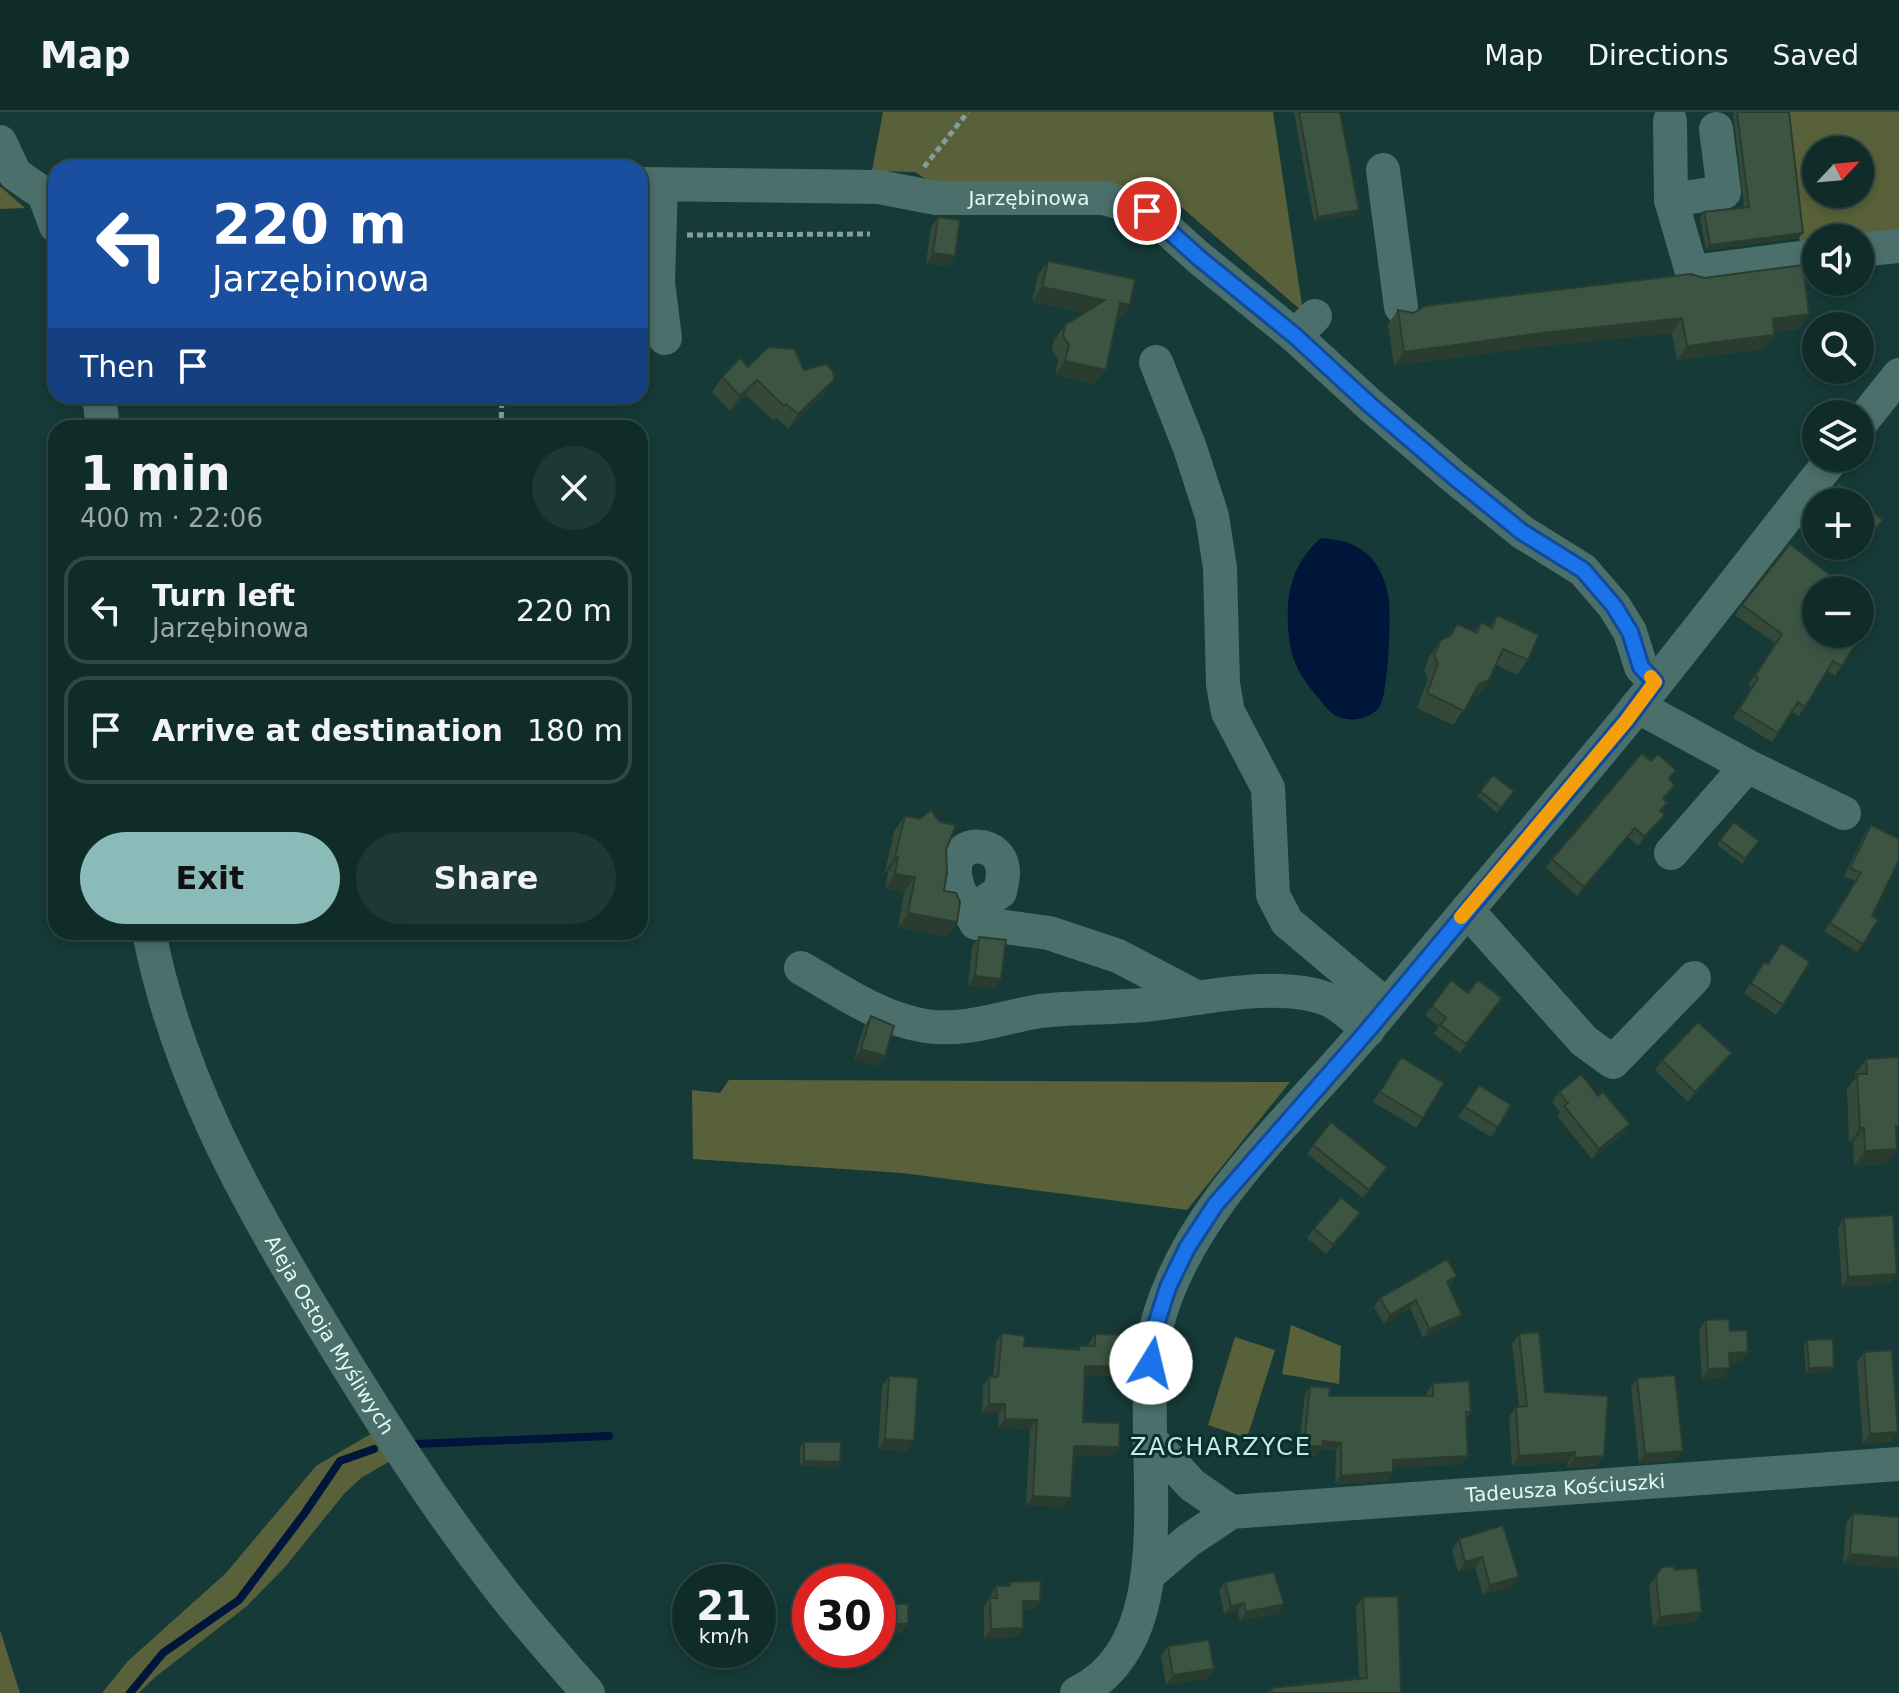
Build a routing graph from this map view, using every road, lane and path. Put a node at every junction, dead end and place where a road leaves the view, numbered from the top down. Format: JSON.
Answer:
{"nodes":[{"id":1,"x":968,"y":112,"type":"edge"},
{"id":2,"x":1670,"y":121,"type":"dead end"},
{"id":3,"x":1716,"y":129,"type":"dead end"},
{"id":4,"x":0,"y":142,"type":"edge"},
{"id":5,"x":1383,"y":170,"type":"dead end"},
{"id":6,"x":650,"y":184,"type":"edge"},
{"id":7,"x":48,"y":191,"type":"edge"},
{"id":8,"x":903,"y":192,"type":"junction"},
{"id":9,"x":1671,"y":200,"type":"junction"},
{"id":10,"x":870,"y":234,"type":"dead end"},
{"id":11,"x":659,"y":235,"type":"junction"},
{"id":12,"x":1899,"y":246,"type":"edge"},
{"id":13,"x":1874,"y":249,"type":"edge"},
{"id":14,"x":1802,"y":258,"type":"edge"},
{"id":15,"x":1401,"y":307,"type":"edge"},
{"id":16,"x":665,"y":338,"type":"dead end"},
{"id":17,"x":1156,"y":362,"type":"dead end"},
{"id":18,"x":1899,"y":375,"type":"edge"},
{"id":19,"x":1874,"y":406,"type":"edge"},
{"id":20,"x":1822,"y":472,"type":"edge"},
{"id":21,"x":1646,"y":694,"type":"junction"},
{"id":22,"x":1747,"y":766,"type":"junction"},
{"id":23,"x":1844,"y":813,"type":"dead end"},
{"id":24,"x":1671,"y":853,"type":"dead end"},
{"id":25,"x":1467,"y":910,"type":"junction"},
{"id":26,"x":970,"y":911,"type":"dead end"},
{"id":27,"x":151,"y":940,"type":"edge"},
{"id":28,"x":801,"y":968,"type":"dead end"},
{"id":29,"x":1694,"y":978,"type":"dead end"},
{"id":30,"x":1198,"y":998,"type":"junction"},
{"id":31,"x":1377,"y":1018,"type":"junction"},
{"id":32,"x":1150,"y":1439,"type":"junction"},
{"id":33,"x":1899,"y":1464,"type":"edge"},
{"id":34,"x":1231,"y":1512,"type":"junction"},
{"id":35,"x":1149,"y":1574,"type":"junction"},
{"id":36,"x":588,"y":1693,"type":"edge"},
{"id":37,"x":1077,"y":1693,"type":"edge"}],
"edges":[{"from":1,"to":8,"type":"path"},
{"from":2,"to":9,"type":"street"},
{"from":3,"to":9,"type":"street"},
{"from":4,"to":7,"type":"street"},
{"from":5,"to":15,"type":"street"},
{"from":6,"to":8,"type":"street","name":"Jarzębinowa"},
{"from":6,"to":11,"type":"street"},
{"from":8,"to":21,"type":"street","name":"Jarzębinowa"},
{"from":9,"to":14,"type":"street"},
{"from":10,"to":11,"type":"path"},
{"from":11,"to":16,"type":"street"},
{"from":12,"to":13,"type":"street"},
{"from":17,"to":31,"type":"street"},
{"from":18,"to":19,"type":"street"},
{"from":20,"to":21,"type":"street"},
{"from":21,"to":22,"type":"street"},
{"from":21,"to":25,"type":"street"},
{"from":22,"to":23,"type":"street"},
{"from":22,"to":24,"type":"street"},
{"from":25,"to":29,"type":"street"},
{"from":25,"to":31,"type":"street"},
{"from":26,"to":30,"type":"street"},
{"from":27,"to":36,"type":"street","name":"Aleja Ostoja Myśliwych"},
{"from":28,"to":30,"type":"street"},
{"from":30,"to":31,"type":"street"},
{"from":31,"to":32,"type":"street"},
{"from":32,"to":34,"type":"street"},
{"from":32,"to":35,"type":"street"},
{"from":33,"to":34,"type":"street","name":"Tadeusza Kościuszki"},
{"from":34,"to":35,"type":"street","name":"Tadeusza Kościuszki"},
{"from":35,"to":37,"type":"street"}]}
